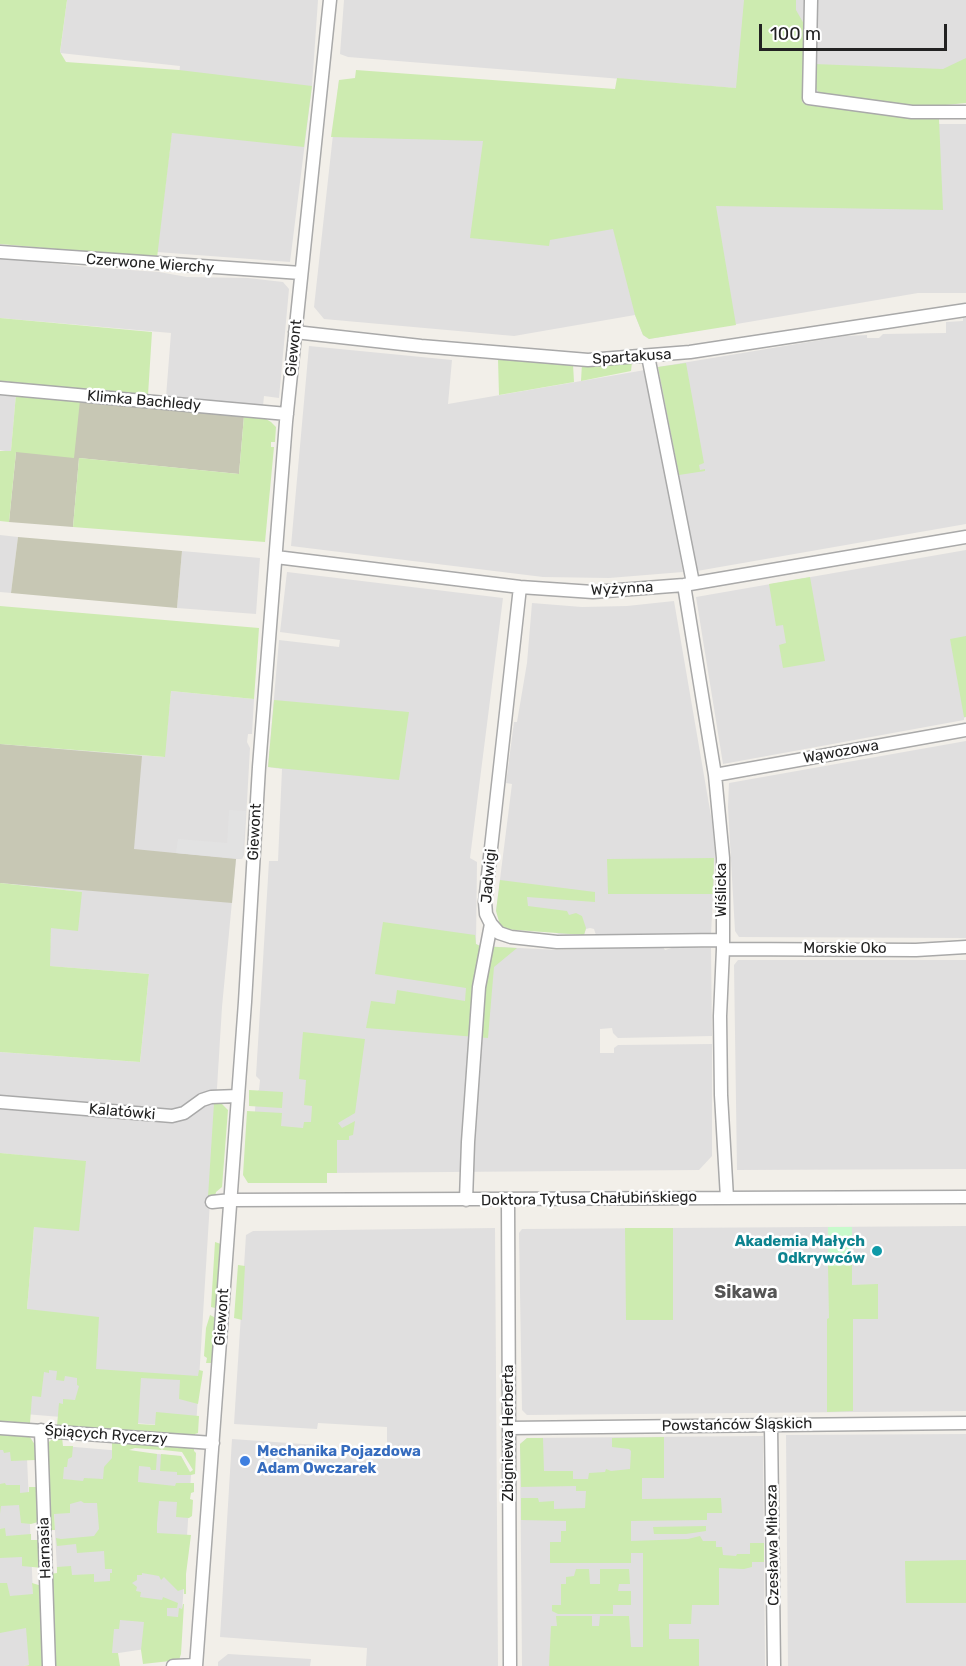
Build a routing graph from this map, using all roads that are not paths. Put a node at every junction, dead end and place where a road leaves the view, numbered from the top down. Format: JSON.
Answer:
{"nodes":[{"id":1,"x":330,"y":0,"type":"edge"},
{"id":2,"x":811,"y":0,"type":"edge"},
{"id":3,"x":966,"y":112,"type":"edge"},
{"id":4,"x":0,"y":252,"type":"edge"},
{"id":5,"x":301,"y":273,"type":"junction"},
{"id":6,"x":966,"y":310,"type":"edge"},
{"id":7,"x":295,"y":332,"type":"junction"},
{"id":8,"x":648,"y":356,"type":"junction"},
{"id":9,"x":0,"y":388,"type":"edge"},
{"id":10,"x":287,"y":414,"type":"junction"},
{"id":11,"x":966,"y":537,"type":"edge"},
{"id":12,"x":276,"y":557,"type":"junction"},
{"id":13,"x":689,"y":584,"type":"junction"},
{"id":14,"x":520,"y":587,"type":"junction"},
{"id":15,"x":966,"y":730,"type":"edge"},
{"id":16,"x":715,"y":775,"type":"junction"},
{"id":17,"x":491,"y":924,"type":"junction"},
{"id":18,"x":723,"y":945,"type":"junction"},
{"id":19,"x":966,"y":947,"type":"edge"},
{"id":20,"x":238,"y":1096,"type":"junction"},
{"id":21,"x":0,"y":1102,"type":"edge"},
{"id":22,"x":966,"y":1197,"type":"edge"},
{"id":23,"x":727,"y":1198,"type":"junction"},
{"id":24,"x":231,"y":1200,"type":"junction"},
{"id":25,"x":466,"y":1200,"type":"junction"},
{"id":26,"x":508,"y":1200,"type":"junction"},
{"id":27,"x":212,"y":1202,"type":"dead end"},
{"id":28,"x":966,"y":1423,"type":"edge"},
{"id":29,"x":771,"y":1425,"type":"junction"},
{"id":30,"x":0,"y":1428,"type":"edge"},
{"id":31,"x":509,"y":1428,"type":"junction"},
{"id":32,"x":41,"y":1430,"type":"junction"},
{"id":33,"x":213,"y":1443,"type":"junction"},
{"id":34,"x":49,"y":1666,"type":"edge"},
{"id":35,"x":173,"y":1666,"type":"edge"},
{"id":36,"x":196,"y":1666,"type":"edge"},
{"id":37,"x":510,"y":1666,"type":"edge"},
{"id":38,"x":774,"y":1666,"type":"edge"}],
"edges":[{"from":1,"to":5,"type":"street","name":"Giewont"},
{"from":2,"to":3,"type":"street"},
{"from":4,"to":5,"type":"street","name":"Czerwone Wierchy"},
{"from":5,"to":7,"type":"street","name":"Giewont"},
{"from":6,"to":8,"type":"street","name":"Spartakusa"},
{"from":7,"to":8,"type":"street","name":"Spartakusa"},
{"from":7,"to":10,"type":"street","name":"Giewont"},
{"from":8,"to":13,"type":"street","name":"Wiślicka"},
{"from":9,"to":10,"type":"street","name":"Klimka Bachledy"},
{"from":10,"to":12,"type":"street","name":"Giewont"},
{"from":11,"to":13,"type":"street","name":"Wyżynna"},
{"from":12,"to":14,"type":"street","name":"Wyżynna"},
{"from":12,"to":20,"type":"street","name":"Giewont"},
{"from":13,"to":14,"type":"street","name":"Wyżynna"},
{"from":13,"to":16,"type":"street","name":"Wiślicka"},
{"from":14,"to":17,"type":"street","name":"Jadwigi"},
{"from":15,"to":16,"type":"street","name":"Wąwozowa"},
{"from":16,"to":18,"type":"street","name":"Wiślicka"},
{"from":17,"to":18,"type":"street","name":"Morskie Oko"},
{"from":17,"to":25,"type":"street","name":"Jadwigi"},
{"from":18,"to":19,"type":"street","name":"Morskie Oko"},
{"from":18,"to":23,"type":"street","name":"Wiślicka"},
{"from":20,"to":21,"type":"street","name":"Kalatówki"},
{"from":20,"to":24,"type":"street","name":"Giewont"},
{"from":22,"to":23,"type":"street","name":"Doktora Tytusa Chałubińskiego"},
{"from":23,"to":26,"type":"street","name":"Doktora Tytusa Chałubińskiego"},
{"from":24,"to":25,"type":"street","name":"Doktora Tytusa Chałubińskiego"},
{"from":24,"to":27,"type":"street","name":"Doktora Tytusa Chałubińskiego"},
{"from":24,"to":33,"type":"street","name":"Giewont"},
{"from":25,"to":26,"type":"street","name":"Doktora Tytusa Chałubińskiego"},
{"from":26,"to":31,"type":"street","name":"Zbigniewa Herberta"},
{"from":28,"to":29,"type":"street","name":"Powstańców Śląskich"},
{"from":29,"to":31,"type":"street","name":"Powstańców Śląskich"},
{"from":29,"to":38,"type":"street","name":"Czesława Miłosza"},
{"from":30,"to":32,"type":"street","name":"Śpiących Rycerzy"},
{"from":31,"to":37,"type":"street","name":"Zbigniewa Herberta"},
{"from":32,"to":33,"type":"street","name":"Śpiących Rycerzy"},
{"from":32,"to":34,"type":"street","name":"Harnasia"},
{"from":33,"to":36,"type":"street","name":"Giewont"},
{"from":35,"to":36,"type":"street"}]}
